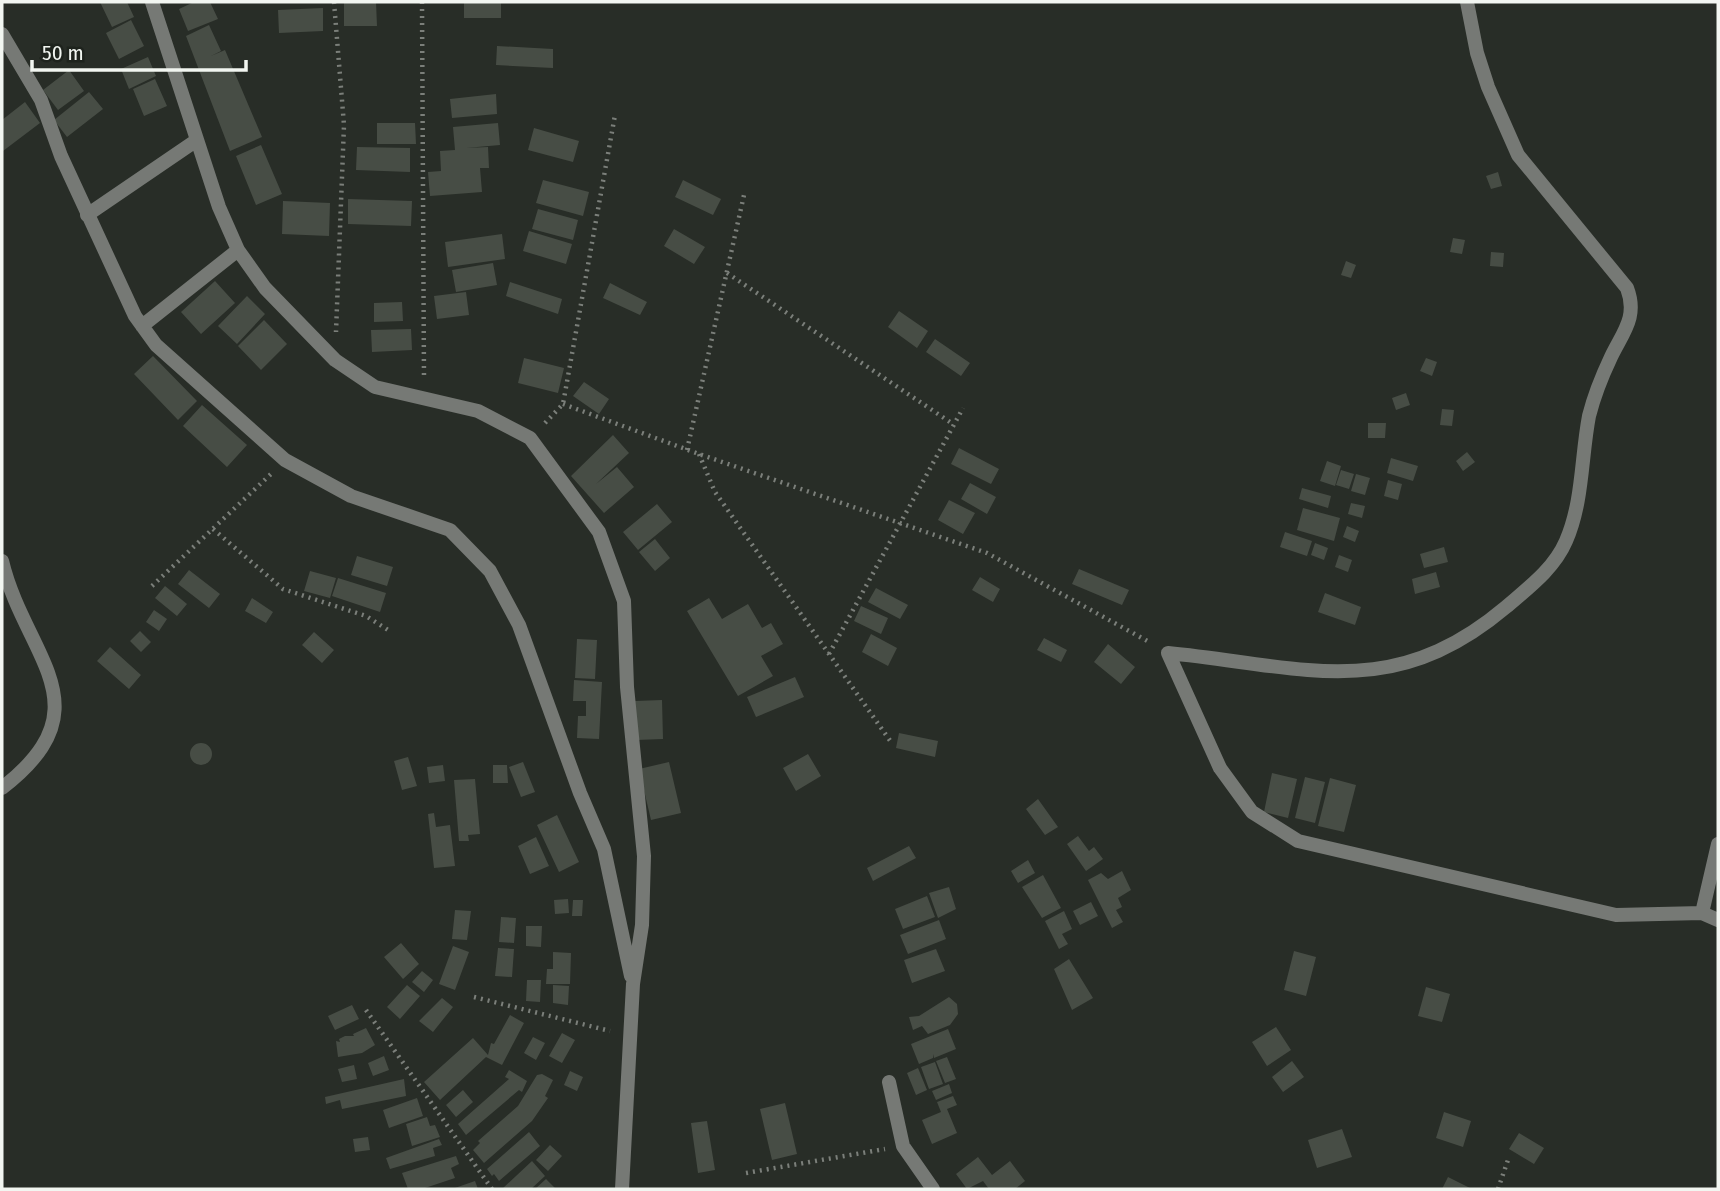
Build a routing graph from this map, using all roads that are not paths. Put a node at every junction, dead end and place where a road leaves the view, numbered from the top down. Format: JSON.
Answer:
{"nodes":[{"id":1,"x":152,"y":2,"type":"edge"},
{"id":2,"x":1467,"y":2,"type":"edge"},
{"id":3,"x":2,"y":34,"type":"edge"},
{"id":4,"x":197,"y":139,"type":"junction"},
{"id":5,"x":88,"y":215,"type":"junction"},
{"id":6,"x":238,"y":250,"type":"junction"},
{"id":7,"x":142,"y":326,"type":"junction"},
{"id":8,"x":2,"y":561,"type":"edge"},
{"id":9,"x":2,"y":788,"type":"edge"},
{"id":10,"x":1718,"y":844,"type":"edge"},
{"id":11,"x":1702,"y":913,"type":"junction"},
{"id":12,"x":1718,"y":920,"type":"edge"},
{"id":13,"x":633,"y":984,"type":"junction"},
{"id":14,"x":888,"y":1082,"type":"dead end"},
{"id":15,"x":622,"y":1189,"type":"edge"},
{"id":16,"x":933,"y":1189,"type":"edge"}],
"edges":[{"from":1,"to":4,"type":"street"},
{"from":2,"to":11,"type":"street"},
{"from":3,"to":5,"type":"street"},
{"from":4,"to":5,"type":"street"},
{"from":4,"to":6,"type":"street"},
{"from":5,"to":7,"type":"street"},
{"from":6,"to":7,"type":"street"},
{"from":6,"to":13,"type":"street"},
{"from":7,"to":13,"type":"street"},
{"from":8,"to":9,"type":"street"},
{"from":10,"to":11,"type":"street"},
{"from":11,"to":12,"type":"street"},
{"from":13,"to":15,"type":"street"},
{"from":14,"to":16,"type":"street"}]}
